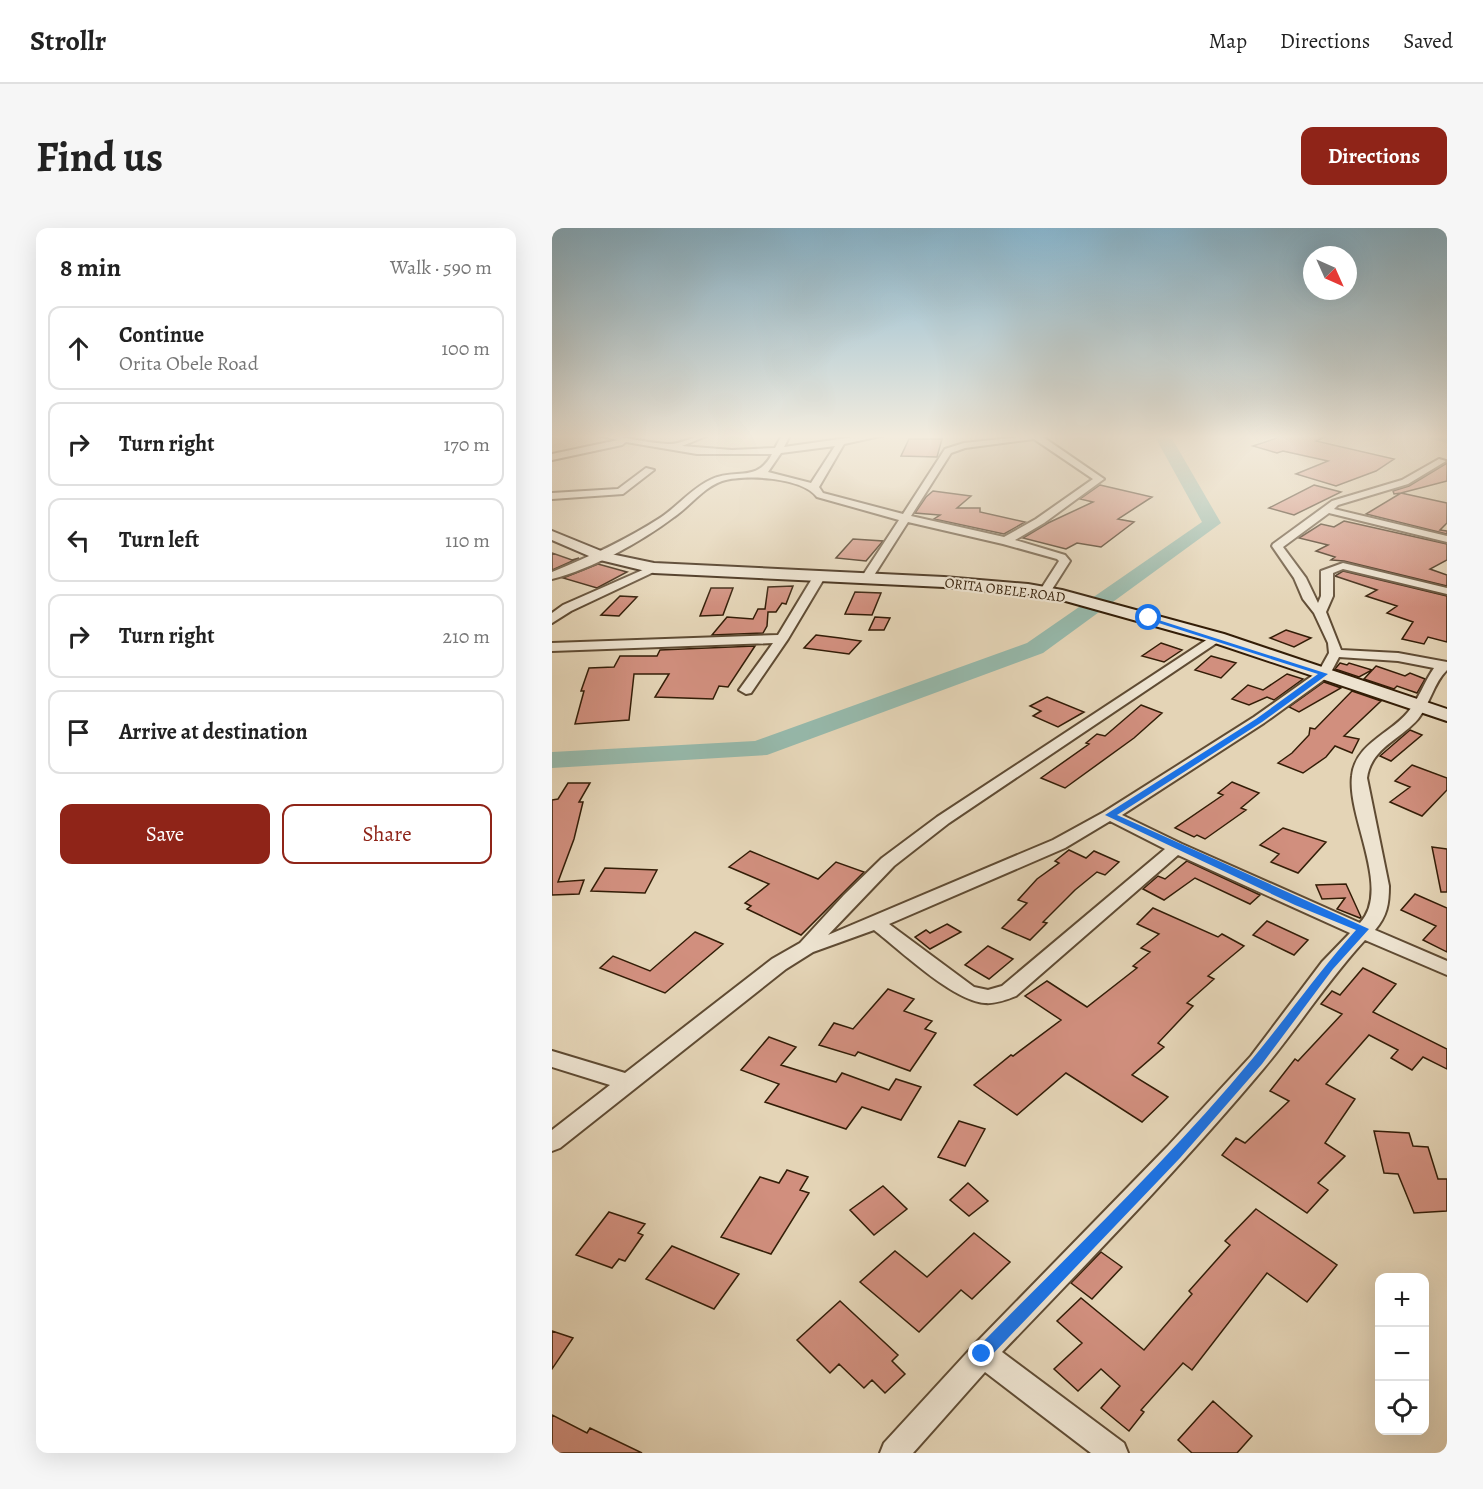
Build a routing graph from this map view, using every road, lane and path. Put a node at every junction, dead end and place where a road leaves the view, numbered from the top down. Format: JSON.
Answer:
{"nodes":[{"id":1,"x":617,"y":492,"type":"edge"},
{"id":2,"x":700,"y":492,"type":"edge"},
{"id":3,"x":818,"y":492,"type":"edge"},
{"id":4,"x":922,"y":492,"type":"edge"},
{"id":5,"x":1081,"y":492,"type":"edge"},
{"id":6,"x":1371,"y":492,"type":"edge"},
{"id":7,"x":552,"y":496,"type":"edge"},
{"id":8,"x":1327,"y":510,"type":"junction"},
{"id":9,"x":905,"y":519,"type":"junction"},
{"id":10,"x":552,"y":535,"type":"edge"},
{"id":11,"x":1446,"y":538,"type":"edge"},
{"id":12,"x":1006,"y":541,"type":"junction"},
{"id":13,"x":601,"y":556,"type":"junction"},
{"id":14,"x":654,"y":568,"type":"junction"},
{"id":15,"x":552,"y":576,"type":"edge"},
{"id":16,"x":819,"y":577,"type":"junction"},
{"id":17,"x":867,"y":578,"type":"junction"},
{"id":18,"x":1447,"y":591,"type":"edge"},
{"id":19,"x":1045,"y":592,"type":"junction"},
{"id":20,"x":1320,"y":612,"type":"junction"},
{"id":21,"x":552,"y":619,"type":"edge"},
{"id":22,"x":1218,"y":638,"type":"junction"},
{"id":23,"x":782,"y":639,"type":"junction"},
{"id":24,"x":552,"y":647,"type":"edge"},
{"id":25,"x":1335,"y":653,"type":"junction"},
{"id":26,"x":1444,"y":666,"type":"edge"},
{"id":27,"x":1324,"y":674,"type":"junction"},
{"id":28,"x":746,"y":690,"type":"dead end"},
{"id":29,"x":1421,"y":706,"type":"junction"},
{"id":30,"x":1447,"y":715,"type":"edge"},
{"id":31,"x":1110,"y":815,"type":"junction"},
{"id":32,"x":1176,"y":848,"type":"junction"},
{"id":33,"x":875,"y":922,"type":"junction"},
{"id":34,"x":1363,"y":929,"type":"junction"},
{"id":35,"x":806,"y":948,"type":"junction"},
{"id":36,"x":1447,"y":969,"type":"edge"},
{"id":37,"x":552,"y":1059,"type":"edge"},
{"id":38,"x":626,"y":1082,"type":"junction"},
{"id":39,"x":552,"y":1142,"type":"edge"},
{"id":40,"x":982,"y":1354,"type":"junction"},
{"id":41,"x":894,"y":1453,"type":"edge"},
{"id":42,"x":1114,"y":1453,"type":"edge"}],
"edges":[{"from":1,"to":7,"type":"street"},
{"from":2,"to":13,"type":"street"},
{"from":3,"to":9,"type":"street"},
{"from":4,"to":9,"type":"street"},
{"from":5,"to":12,"type":"street"},
{"from":6,"to":8,"type":"street"},
{"from":8,"to":11,"type":"street"},
{"from":8,"to":20,"type":"street"},
{"from":9,"to":12,"type":"street"},
{"from":9,"to":17,"type":"street"},
{"from":10,"to":13,"type":"main road","name":"ORITA OBELE ROAD"},
{"from":12,"to":19,"type":"street"},
{"from":13,"to":14,"type":"main road","name":"ORITA OBELE ROAD"},
{"from":13,"to":15,"type":"street"},
{"from":14,"to":16,"type":"main road","name":"ORITA OBELE ROAD"},
{"from":14,"to":21,"type":"street"},
{"from":16,"to":17,"type":"main road","name":"ORITA OBELE ROAD"},
{"from":16,"to":23,"type":"street"},
{"from":17,"to":19,"type":"main road","name":"ORITA OBELE ROAD"},
{"from":18,"to":20,"type":"street"},
{"from":19,"to":22,"type":"main road","name":"ORITA OBELE ROAD"},
{"from":20,"to":25,"type":"street"},
{"from":22,"to":27,"type":"main road","name":"ORITA OBELE ROAD"},
{"from":22,"to":35,"type":"street"},
{"from":23,"to":24,"type":"street"},
{"from":23,"to":28,"type":"street"},
{"from":25,"to":26,"type":"street"},
{"from":25,"to":27,"type":"street"},
{"from":26,"to":29,"type":"street"},
{"from":27,"to":29,"type":"main road","name":"ORITA OBELE ROAD"},
{"from":27,"to":31,"type":"street"},
{"from":29,"to":30,"type":"main road","name":"ORITA OBELE ROAD"},
{"from":29,"to":34,"type":"street"},
{"from":31,"to":32,"type":"street"},
{"from":31,"to":33,"type":"street"},
{"from":32,"to":33,"type":"street"},
{"from":32,"to":34,"type":"street"},
{"from":33,"to":35,"type":"street"},
{"from":34,"to":36,"type":"street"},
{"from":34,"to":40,"type":"street"},
{"from":35,"to":38,"type":"street"},
{"from":37,"to":38,"type":"street"},
{"from":38,"to":39,"type":"street"},
{"from":40,"to":41,"type":"street"},
{"from":40,"to":42,"type":"street"}]}
